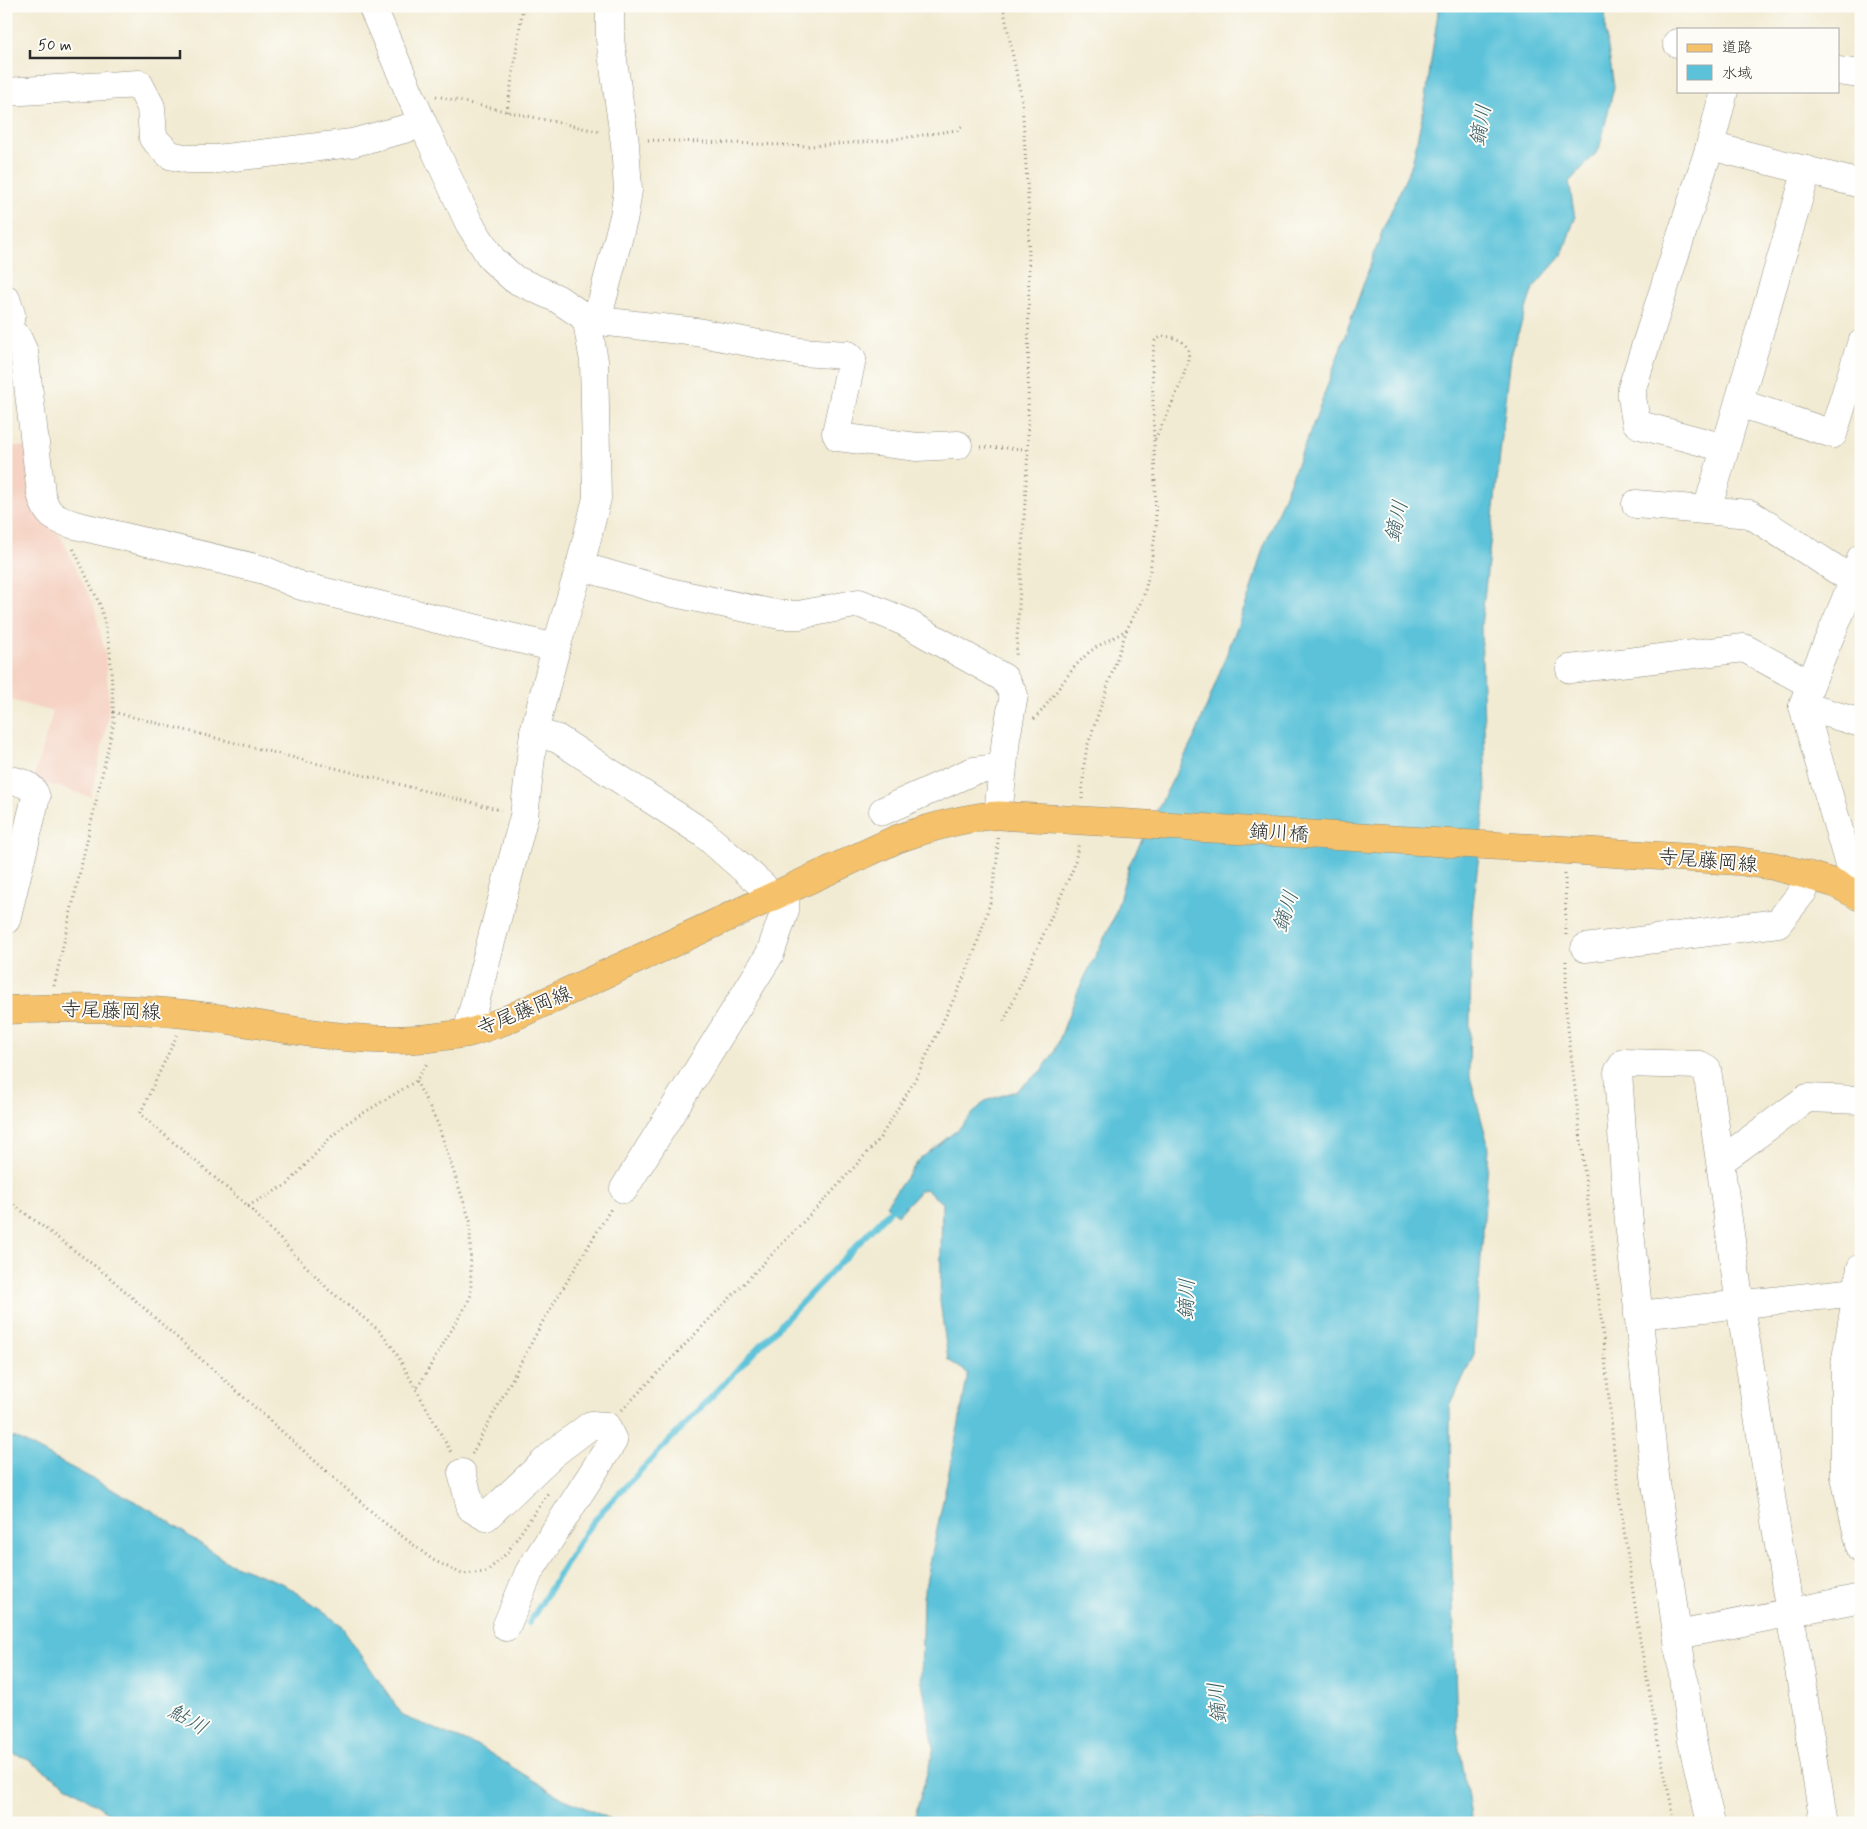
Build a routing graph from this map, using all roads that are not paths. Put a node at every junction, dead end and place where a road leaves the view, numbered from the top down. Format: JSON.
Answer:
{"nodes":[{"id":1,"x":372,"y":6,"type":"edge"},
{"id":2,"x":610,"y":6,"type":"edge"},
{"id":3,"x":1840,"y":71,"type":"edge"},
{"id":4,"x":1861,"y":74,"type":"edge"},
{"id":5,"x":6,"y":92,"type":"edge"},
{"id":6,"x":1724,"y":92,"type":"edge"},
{"id":7,"x":423,"y":124,"type":"junction"},
{"id":8,"x":1710,"y":146,"type":"junction"},
{"id":9,"x":1808,"y":170,"type":"junction"},
{"id":10,"x":1861,"y":184,"type":"edge"},
{"id":11,"x":6,"y":299,"type":"edge"},
{"id":12,"x":590,"y":320,"type":"junction"},
{"id":13,"x":7,"y":331,"type":"edge"},
{"id":14,"x":1861,"y":344,"type":"edge"},
{"id":15,"x":1738,"y":403,"type":"junction"},
{"id":16,"x":958,"y":445,"type":"dead end"},
{"id":17,"x":1725,"y":448,"type":"junction"},
{"id":18,"x":1636,"y":504,"type":"dead end"},
{"id":19,"x":1707,"y":510,"type":"junction"},
{"id":20,"x":580,"y":566,"type":"junction"},
{"id":21,"x":1857,"y":570,"type":"edge"},
{"id":22,"x":556,"y":648,"type":"junction"},
{"id":23,"x":1570,"y":669,"type":"dead end"},
{"id":24,"x":1806,"y":695,"type":"junction"},
{"id":25,"x":1861,"y":723,"type":"edge"},
{"id":26,"x":534,"y":732,"type":"junction"},
{"id":27,"x":1002,"y":767,"type":"junction"},
{"id":28,"x":6,"y":779,"type":"edge"},
{"id":29,"x":883,"y":811,"type":"dead end"},
{"id":30,"x":1003,"y":815,"type":"junction"},
{"id":31,"x":1558,"y":850,"type":"joint"},
{"id":32,"x":1807,"y":874,"type":"junction"},
{"id":33,"x":778,"y":894,"type":"junction"},
{"id":34,"x":1859,"y":896,"type":"edge"},
{"id":35,"x":6,"y":920,"type":"edge"},
{"id":36,"x":1572,"y":949,"type":"road end"},
{"id":37,"x":6,"y":1010,"type":"edge"},
{"id":38,"x":467,"y":1033,"type":"junction"},
{"id":39,"x":1861,"y":1100,"type":"edge"},
{"id":40,"x":1721,"y":1161,"type":"junction"},
{"id":41,"x":624,"y":1189,"type":"road end"},
{"id":42,"x":1859,"y":1280,"type":"edge"},
{"id":43,"x":1740,"y":1305,"type":"junction"},
{"id":44,"x":1638,"y":1315,"type":"junction"},
{"id":45,"x":1853,"y":1367,"type":"edge"},
{"id":46,"x":462,"y":1473,"type":"road end"},
{"id":47,"x":1861,"y":1549,"type":"edge"},
{"id":48,"x":1861,"y":1598,"type":"edge"},
{"id":49,"x":1791,"y":1613,"type":"junction"},
{"id":50,"x":506,"y":1627,"type":"dead end"},
{"id":51,"x":1678,"y":1635,"type":"junction"},
{"id":52,"x":1711,"y":1823,"type":"edge"},
{"id":53,"x":1824,"y":1823,"type":"edge"}],
"edges":[{"from":1,"to":7,"type":"street"},
{"from":2,"to":12,"type":"street"},
{"from":3,"to":4,"type":"street"},
{"from":5,"to":7,"type":"street"},
{"from":6,"to":8,"type":"street"},
{"from":7,"to":12,"type":"street"},
{"from":8,"to":9,"type":"street"},
{"from":8,"to":17,"type":"street"},
{"from":9,"to":10,"type":"street"},
{"from":9,"to":15,"type":"street"},
{"from":11,"to":13,"type":"street"},
{"from":12,"to":16,"type":"street"},
{"from":12,"to":20,"type":"street"},
{"from":13,"to":22,"type":"street"},
{"from":14,"to":15,"type":"street"},
{"from":15,"to":17,"type":"street"},
{"from":17,"to":19,"type":"street"},
{"from":18,"to":19,"type":"street"},
{"from":19,"to":21,"type":"street"},
{"from":20,"to":22,"type":"street"},
{"from":20,"to":27,"type":"street"},
{"from":21,"to":24,"type":"street"},
{"from":22,"to":26,"type":"street"},
{"from":23,"to":24,"type":"street"},
{"from":24,"to":25,"type":"street"},
{"from":24,"to":34,"type":"street"},
{"from":26,"to":33,"type":"street"},
{"from":26,"to":38,"type":"street"},
{"from":27,"to":29,"type":"street"},
{"from":27,"to":30,"type":"street"},
{"from":28,"to":35,"type":"street"},
{"from":30,"to":31,"type":"main road","name":"鏑川橋","bridge":true},
{"from":30,"to":33,"type":"main road","name":"寺尾藤岡線"},
{"from":31,"to":32,"type":"main road","name":"寺尾藤岡線"},
{"from":32,"to":34,"type":"main road","name":"寺尾藤岡線"},
{"from":32,"to":36,"type":"street"},
{"from":33,"to":38,"type":"main road","name":"寺尾藤岡線"},
{"from":33,"to":41,"type":"street"},
{"from":37,"to":38,"type":"main road","name":"寺尾藤岡線"},
{"from":39,"to":40,"type":"street"},
{"from":40,"to":43,"type":"street"},
{"from":40,"to":44,"type":"street"},
{"from":42,"to":43,"type":"street"},
{"from":42,"to":45,"type":"street"},
{"from":43,"to":44,"type":"street"},
{"from":43,"to":49,"type":"street"},
{"from":44,"to":51,"type":"street"},
{"from":45,"to":47,"type":"street"},
{"from":46,"to":50,"type":"street"},
{"from":48,"to":49,"type":"street"},
{"from":49,"to":51,"type":"street"},
{"from":49,"to":53,"type":"street"},
{"from":51,"to":52,"type":"street"}]}
